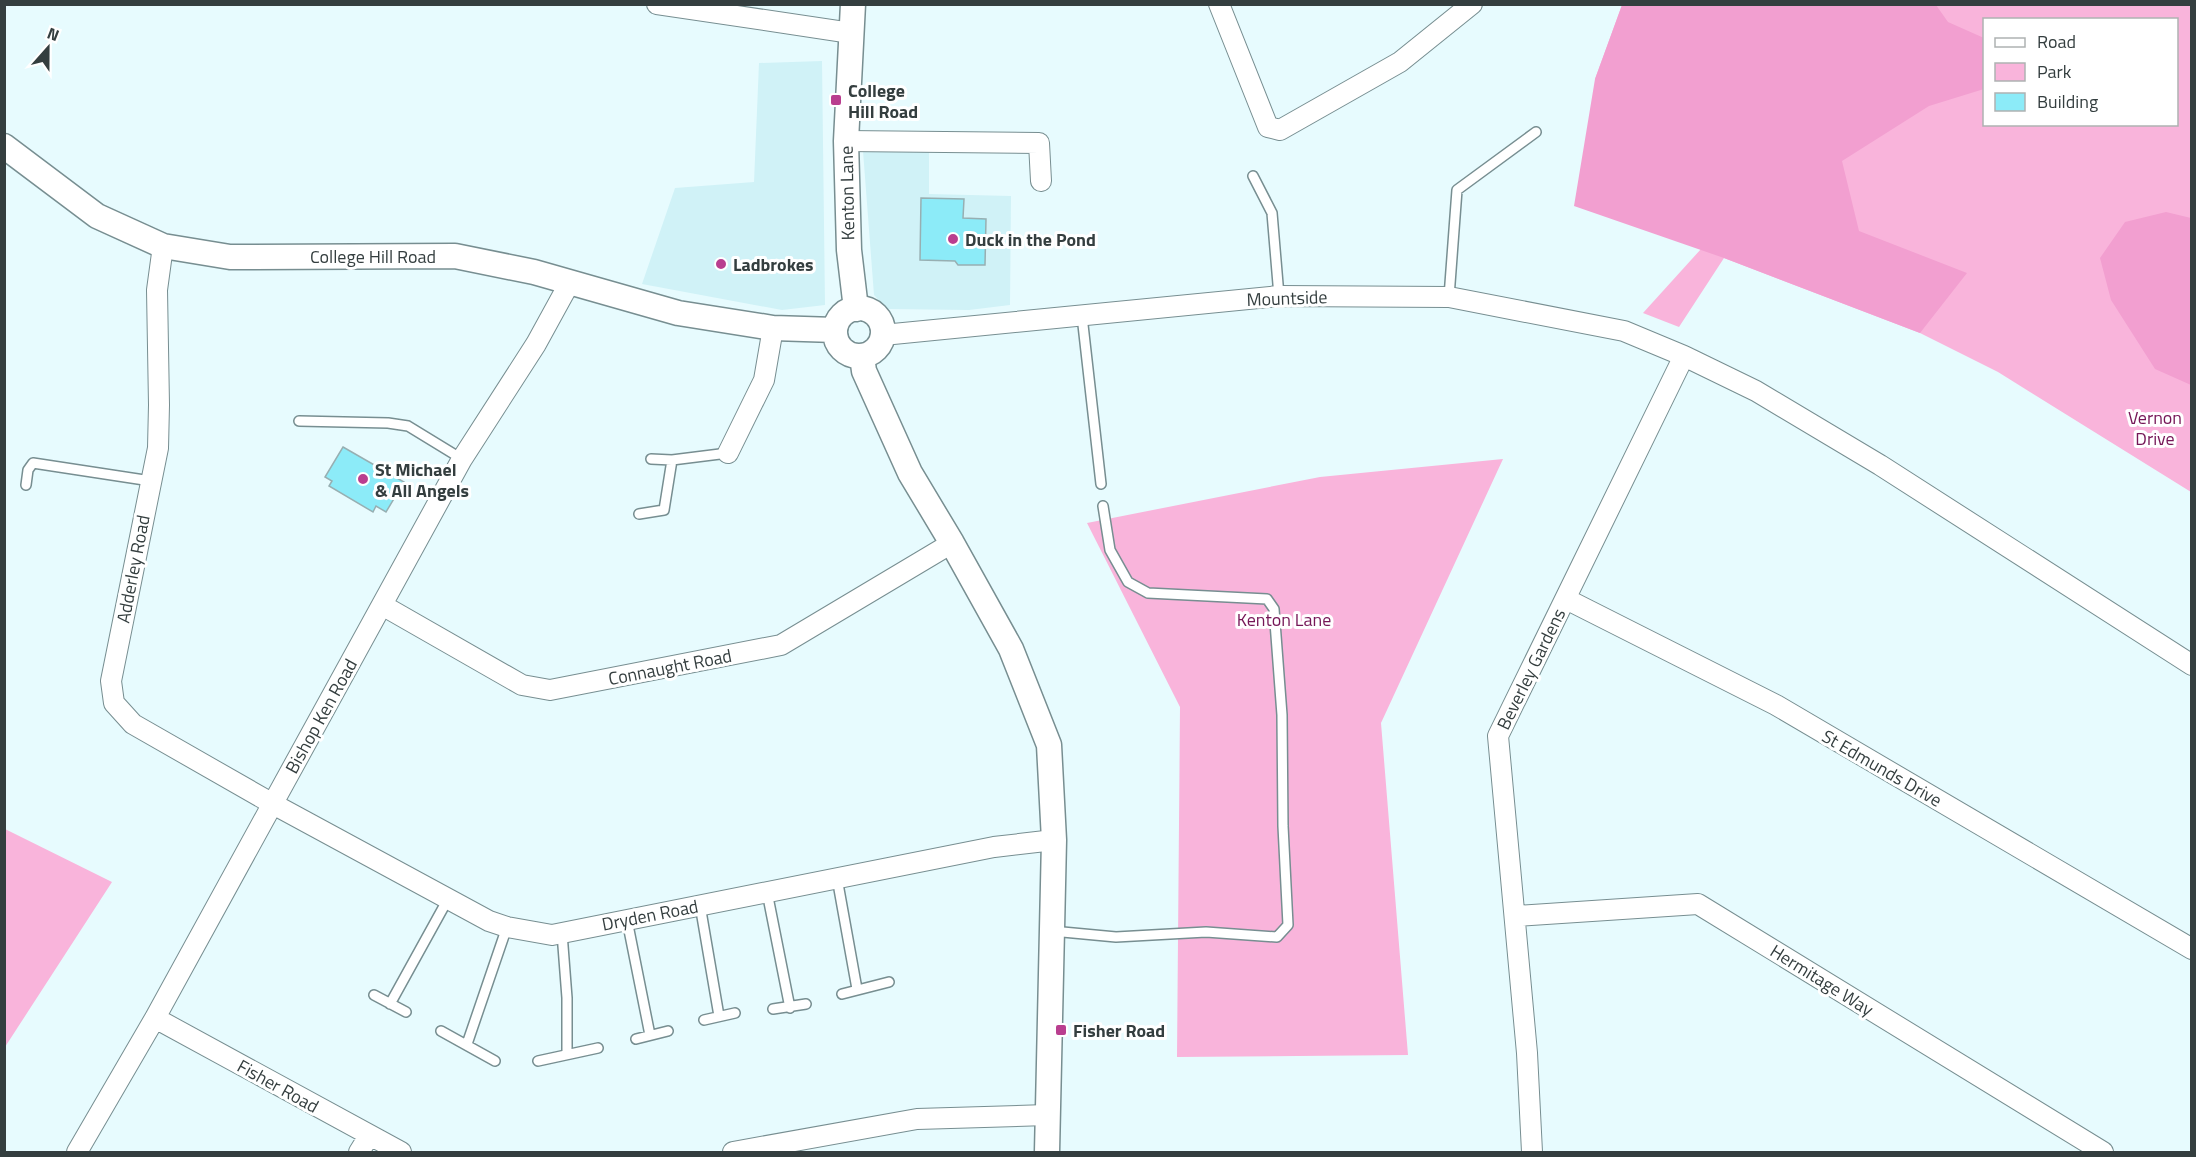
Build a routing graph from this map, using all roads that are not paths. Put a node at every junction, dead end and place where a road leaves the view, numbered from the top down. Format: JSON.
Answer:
{"nodes":[{"id":1,"x":657,"y":4,"type":"edge"},
{"id":2,"x":1219,"y":4,"type":"edge"},
{"id":3,"x":1472,"y":4,"type":"edge"},
{"id":4,"x":856,"y":5,"type":"edge"},
{"id":5,"x":851,"y":33,"type":"junction"},
{"id":6,"x":1536,"y":132,"type":"dead end"},
{"id":7,"x":846,"y":141,"type":"junction"},
{"id":8,"x":4,"y":146,"type":"edge"},
{"id":9,"x":1253,"y":176,"type":"dead end"},
{"id":10,"x":1041,"y":181,"type":"dead end"},
{"id":11,"x":163,"y":246,"type":"junction"},
{"id":12,"x":570,"y":282,"type":"junction"},
{"id":13,"x":1279,"y":296,"type":"junction"},
{"id":14,"x":1449,"y":297,"type":"junction"},
{"id":15,"x":856,"y":309,"type":"junction"},
{"id":16,"x":1082,"y":316,"type":"junction"},
{"id":17,"x":773,"y":328,"type":"junction"},
{"id":18,"x":835,"y":330,"type":"junction"},
{"id":19,"x":882,"y":335,"type":"junction"},
{"id":20,"x":862,"y":356,"type":"junction"},
{"id":21,"x":1684,"y":356,"type":"junction"},
{"id":22,"x":299,"y":421,"type":"dead end"},
{"id":23,"x":728,"y":453,"type":"joint"},
{"id":24,"x":462,"y":459,"type":"junction"},
{"id":25,"x":651,"y":459,"type":"dead end"},
{"id":26,"x":672,"y":460,"type":"junction"},
{"id":27,"x":151,"y":481,"type":"junction"},
{"id":28,"x":1101,"y":484,"type":"dead end"},
{"id":29,"x":26,"y":485,"type":"dead end"},
{"id":30,"x":1103,"y":506,"type":"dead end"},
{"id":31,"x":639,"y":514,"type":"dead end"},
{"id":32,"x":952,"y":543,"type":"junction"},
{"id":33,"x":1566,"y":599,"type":"junction"},
{"id":34,"x":382,"y":605,"type":"junction"},
{"id":35,"x":2192,"y":664,"type":"edge"},
{"id":36,"x":273,"y":804,"type":"junction"},
{"id":37,"x":1054,"y":840,"type":"junction"},
{"id":38,"x":837,"y":878,"type":"junction"},
{"id":39,"x":767,"y":892,"type":"junction"},
{"id":40,"x":448,"y":899,"type":"junction"},
{"id":41,"x":700,"y":905,"type":"junction"},
{"id":42,"x":1515,"y":916,"type":"junction"},
{"id":43,"x":627,"y":920,"type":"junction"},
{"id":44,"x":507,"y":927,"type":"junction"},
{"id":45,"x":1052,"y":931,"type":"junction"},
{"id":46,"x":562,"y":933,"type":"junction"},
{"id":47,"x":2192,"y":949,"type":"edge"},
{"id":48,"x":889,"y":982,"type":"dead end"},
{"id":49,"x":857,"y":989,"type":"junction"},
{"id":50,"x":842,"y":994,"type":"dead end"},
{"id":51,"x":374,"y":995,"type":"dead end"},
{"id":52,"x":390,"y":1004,"type":"junction"},
{"id":53,"x":806,"y":1004,"type":"dead end"},
{"id":54,"x":790,"y":1008,"type":"junction"},
{"id":55,"x":773,"y":1009,"type":"dead end"},
{"id":56,"x":405,"y":1012,"type":"dead end"},
{"id":57,"x":735,"y":1013,"type":"dead end"},
{"id":58,"x":719,"y":1016,"type":"junction"},
{"id":59,"x":155,"y":1018,"type":"junction"},
{"id":60,"x":704,"y":1020,"type":"dead end"},
{"id":61,"x":441,"y":1031,"type":"dead end"},
{"id":62,"x":668,"y":1031,"type":"dead end"},
{"id":63,"x":650,"y":1035,"type":"junction"},
{"id":64,"x":636,"y":1040,"type":"dead end"},
{"id":65,"x":467,"y":1044,"type":"junction"},
{"id":66,"x":598,"y":1048,"type":"dead end"},
{"id":67,"x":567,"y":1053,"type":"junction"},
{"id":68,"x":538,"y":1060,"type":"dead end"},
{"id":69,"x":495,"y":1061,"type":"dead end"},
{"id":70,"x":1047,"y":1116,"type":"junction"},
{"id":71,"x":364,"y":1144,"type":"edge"},
{"id":72,"x":786,"y":1148,"type":"edge"},
{"id":73,"x":77,"y":1152,"type":"edge"},
{"id":74,"x":401,"y":1152,"type":"edge"},
{"id":75,"x":733,"y":1152,"type":"edge"},
{"id":76,"x":1047,"y":1152,"type":"edge"},
{"id":77,"x":1532,"y":1152,"type":"edge"},
{"id":78,"x":2103,"y":1152,"type":"edge"}],
"edges":[{"from":1,"to":5,"type":"street"},
{"from":2,"to":3,"type":"street"},
{"from":4,"to":5,"type":"street","name":"Kenton Lane"},
{"from":5,"to":7,"type":"street","name":"Kenton Lane"},
{"from":6,"to":14,"type":"lane"},
{"from":7,"to":10,"type":"street"},
{"from":7,"to":15,"type":"street","name":"Kenton Lane"},
{"from":8,"to":11,"type":"street","name":"College Hill Road"},
{"from":9,"to":13,"type":"lane"},
{"from":11,"to":12,"type":"street","name":"College Hill Road"},
{"from":11,"to":27,"type":"street","name":"Adderley Road"},
{"from":12,"to":17,"type":"street","name":"College Hill Road"},
{"from":12,"to":24,"type":"street","name":"Bishop Ken Road"},
{"from":13,"to":14,"type":"street","name":"Mountside"},
{"from":13,"to":16,"type":"street","name":"Mountside"},
{"from":14,"to":21,"type":"street","name":"Mountside"},
{"from":15,"to":18,"type":"street"},
{"from":15,"to":19,"type":"street"},
{"from":16,"to":19,"type":"street","name":"Mountside"},
{"from":16,"to":28,"type":"lane"},
{"from":17,"to":18,"type":"street","name":"College Hill Road"},
{"from":17,"to":23,"type":"street"},
{"from":18,"to":20,"type":"street"},
{"from":19,"to":20,"type":"street"},
{"from":20,"to":32,"type":"street"},
{"from":21,"to":33,"type":"street","name":"Beverley Gardens"},
{"from":21,"to":35,"type":"street"},
{"from":22,"to":24,"type":"lane"},
{"from":23,"to":26,"type":"lane"},
{"from":24,"to":34,"type":"street","name":"Bishop Ken Road"},
{"from":25,"to":26,"type":"lane"},
{"from":26,"to":31,"type":"lane"},
{"from":27,"to":29,"type":"lane"},
{"from":27,"to":36,"type":"street","name":"Adderley Road"},
{"from":30,"to":45,"type":"lane"},
{"from":32,"to":34,"type":"street","name":"Connaught Road"},
{"from":32,"to":37,"type":"street"},
{"from":33,"to":42,"type":"street","name":"Beverley Gardens"},
{"from":33,"to":47,"type":"street","name":"St Edmunds Drive"},
{"from":34,"to":36,"type":"street","name":"Bishop Ken Road"},
{"from":36,"to":40,"type":"street","name":"Dryden Road"},
{"from":36,"to":59,"type":"street","name":"Bishop Ken Road"},
{"from":37,"to":38,"type":"street","name":"Dryden Road"},
{"from":37,"to":45,"type":"street"},
{"from":38,"to":39,"type":"street","name":"Dryden Road"},
{"from":38,"to":49,"type":"lane"},
{"from":39,"to":41,"type":"street","name":"Dryden Road"},
{"from":39,"to":54,"type":"lane"},
{"from":40,"to":44,"type":"street","name":"Dryden Road"},
{"from":40,"to":52,"type":"lane"},
{"from":41,"to":43,"type":"street","name":"Dryden Road"},
{"from":41,"to":58,"type":"lane"},
{"from":42,"to":77,"type":"street","name":"Beverley Gardens"},
{"from":42,"to":78,"type":"street","name":"Hermitage Way"},
{"from":43,"to":46,"type":"street","name":"Dryden Road"},
{"from":43,"to":63,"type":"lane"},
{"from":44,"to":46,"type":"street","name":"Dryden Road"},
{"from":44,"to":65,"type":"lane"},
{"from":45,"to":70,"type":"street"},
{"from":46,"to":67,"type":"lane"},
{"from":48,"to":49,"type":"lane"},
{"from":49,"to":50,"type":"lane"},
{"from":51,"to":52,"type":"lane"},
{"from":52,"to":56,"type":"lane"},
{"from":53,"to":54,"type":"lane"},
{"from":54,"to":55,"type":"lane"},
{"from":57,"to":58,"type":"lane"},
{"from":58,"to":60,"type":"lane"},
{"from":59,"to":71,"type":"street","name":"Fisher Road"},
{"from":59,"to":73,"type":"street","name":"Bishop Ken Road"},
{"from":61,"to":65,"type":"lane"},
{"from":62,"to":63,"type":"lane"},
{"from":63,"to":64,"type":"lane"},
{"from":65,"to":69,"type":"lane"},
{"from":66,"to":67,"type":"lane"},
{"from":67,"to":68,"type":"lane"},
{"from":70,"to":72,"type":"street"},
{"from":70,"to":76,"type":"street"},
{"from":71,"to":74,"type":"street","name":"Fisher Road"},
{"from":72,"to":75,"type":"street"}]}
